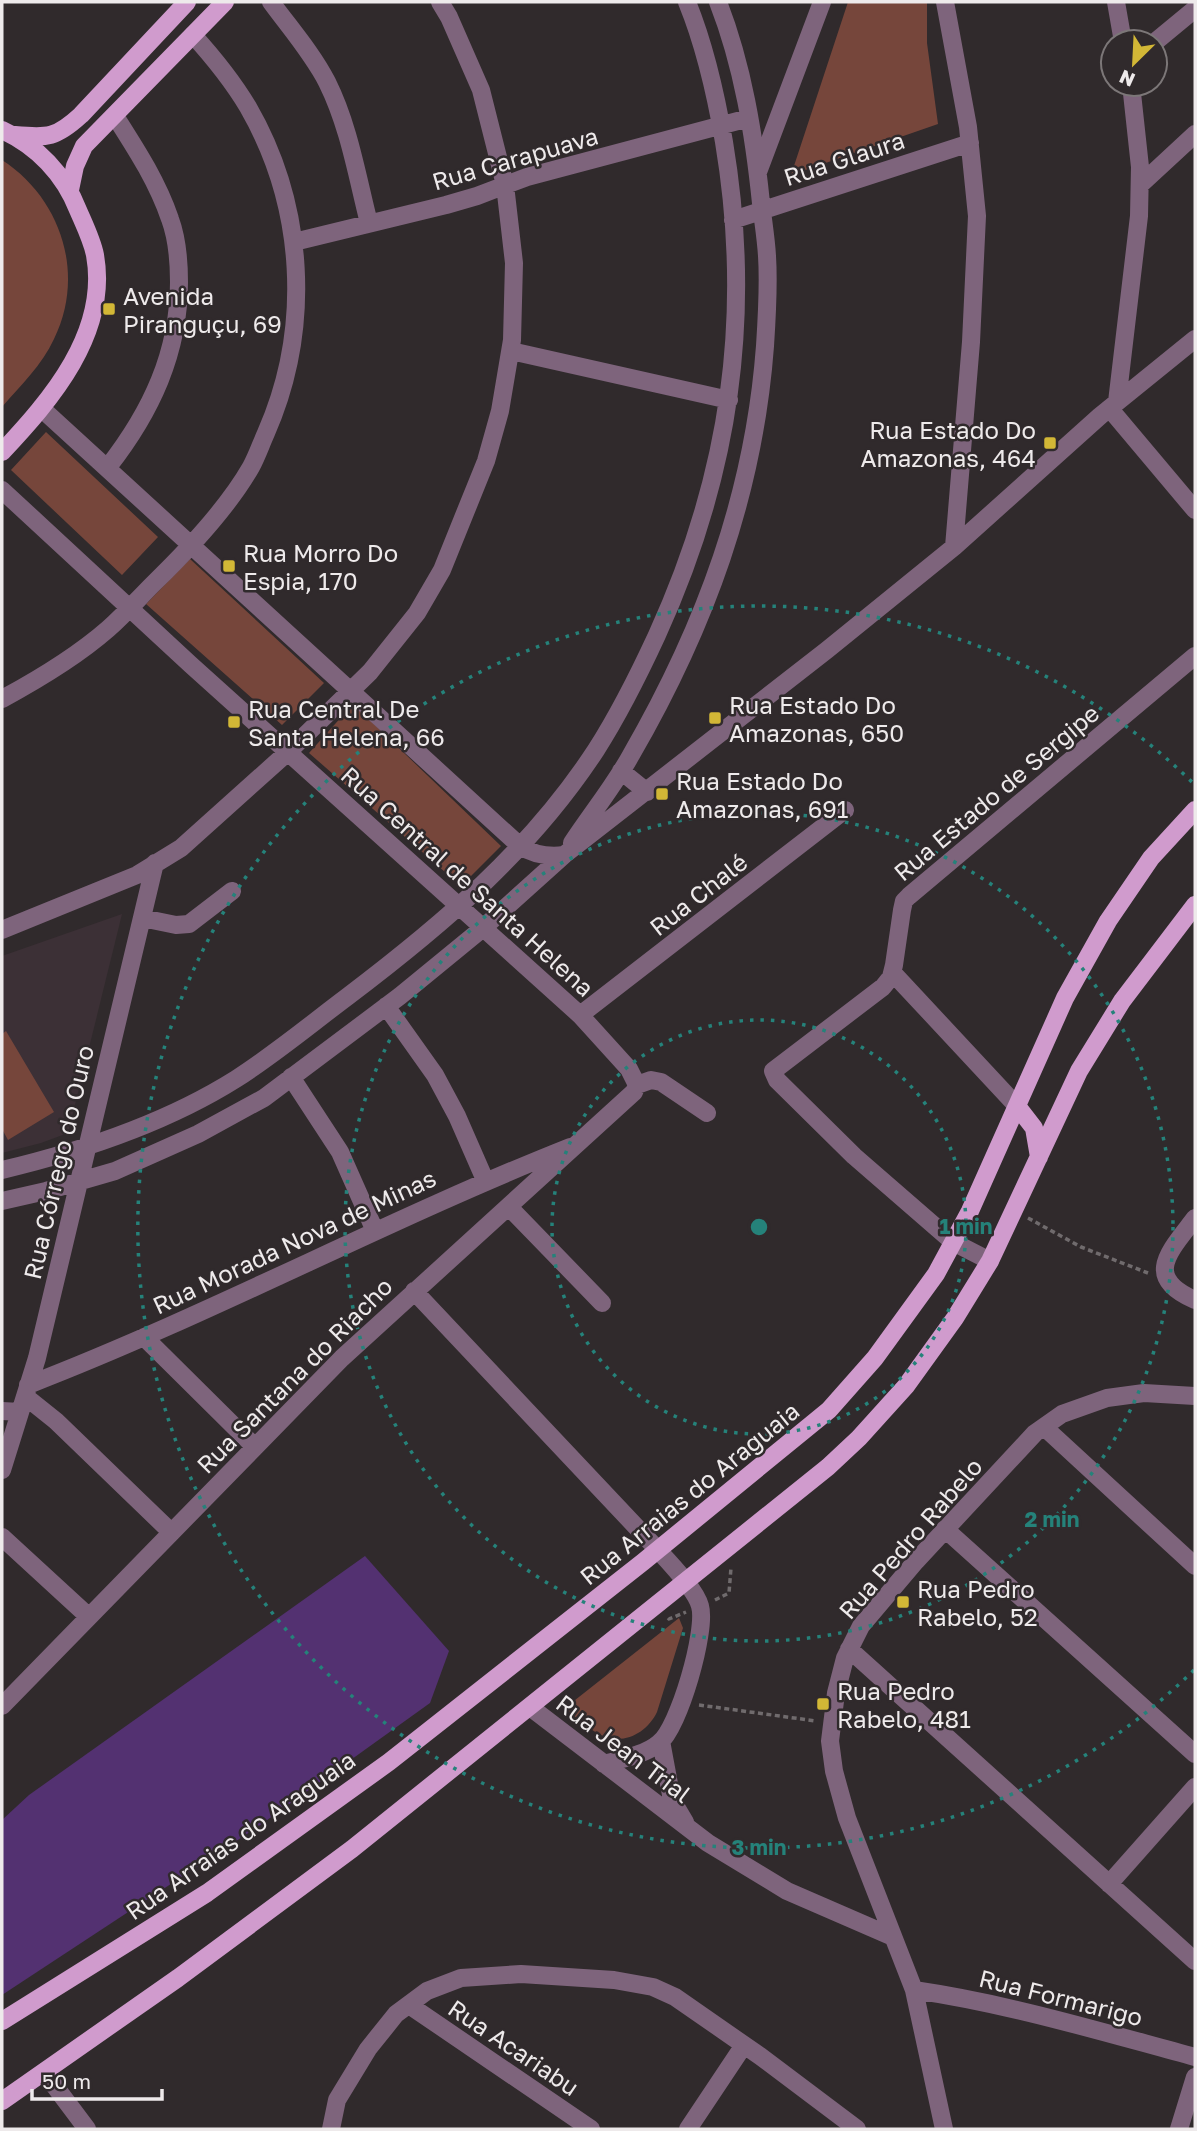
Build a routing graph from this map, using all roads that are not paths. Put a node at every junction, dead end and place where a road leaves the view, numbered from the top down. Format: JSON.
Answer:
{"nodes":[{"id":1,"x":225,"y":2,"type":"edge"},
{"id":2,"x":271,"y":2,"type":"edge"},
{"id":3,"x":440,"y":2,"type":"edge"},
{"id":4,"x":687,"y":2,"type":"edge"},
{"id":5,"x":718,"y":2,"type":"edge"},
{"id":6,"x":822,"y":2,"type":"edge"},
{"id":7,"x":946,"y":2,"type":"edge"},
{"id":8,"x":1116,"y":2,"type":"edge"},
{"id":9,"x":178,"y":4,"type":"edge"},
{"id":10,"x":1195,"y":9,"type":"edge"},
{"id":11,"x":1121,"y":28,"type":"edge"},
{"id":12,"x":1169,"y":30,"type":"edge"},
{"id":13,"x":193,"y":35,"type":"junction"},
{"id":14,"x":1133,"y":98,"type":"edge"},
{"id":15,"x":115,"y":116,"type":"junction"},
{"id":16,"x":749,"y":118,"type":"junction"},
{"id":17,"x":721,"y":126,"type":"junction"},
{"id":18,"x":7,"y":133,"type":"edge"},
{"id":19,"x":1195,"y":134,"type":"edge"},
{"id":20,"x":970,"y":143,"type":"junction"},
{"id":21,"x":758,"y":172,"type":"junction"},
{"id":22,"x":505,"y":185,"type":"junction"},
{"id":23,"x":1140,"y":185,"type":"junction"},
{"id":24,"x":70,"y":190,"type":"junction"},
{"id":25,"x":762,"y":211,"type":"junction"},
{"id":26,"x":733,"y":220,"type":"junction"},
{"id":27,"x":369,"y":223,"type":"junction"},
{"id":28,"x":295,"y":242,"type":"junction"},
{"id":29,"x":1195,"y":339,"type":"edge"},
{"id":30,"x":511,"y":351,"type":"junction"},
{"id":31,"x":729,"y":400,"type":"junction"},
{"id":32,"x":1113,"y":406,"type":"junction"},
{"id":33,"x":41,"y":408,"type":"junction"},
{"id":34,"x":2,"y":452,"type":"edge"},
{"id":35,"x":108,"y":467,"type":"junction"},
{"id":36,"x":2,"y":490,"type":"edge"},
{"id":37,"x":1195,"y":510,"type":"edge"},
{"id":38,"x":192,"y":544,"type":"junction"},
{"id":39,"x":954,"y":547,"type":"junction"},
{"id":40,"x":129,"y":608,"type":"junction"},
{"id":41,"x":1195,"y":656,"type":"edge"},
{"id":42,"x":351,"y":691,"type":"junction"},
{"id":43,"x":2,"y":699,"type":"edge"},
{"id":44,"x":288,"y":752,"type":"junction"},
{"id":45,"x":621,"y":771,"type":"junction"},
{"id":46,"x":647,"y":792,"type":"junction"},
{"id":47,"x":845,"y":810,"type":"dead end"},
{"id":48,"x":1195,"y":810,"type":"edge"},
{"id":49,"x":520,"y":846,"type":"junction"},
{"id":50,"x":565,"y":855,"type":"junction"},
{"id":51,"x":155,"y":863,"type":"junction"},
{"id":52,"x":232,"y":891,"type":"dead end"},
{"id":53,"x":1195,"y":905,"type":"edge"},
{"id":54,"x":460,"y":907,"type":"junction"},
{"id":55,"x":142,"y":918,"type":"junction"},
{"id":56,"x":483,"y":928,"type":"junction"},
{"id":57,"x":2,"y":930,"type":"edge"},
{"id":58,"x":892,"y":972,"type":"junction"},
{"id":59,"x":386,"y":1006,"type":"junction"},
{"id":60,"x":580,"y":1015,"type":"junction"},
{"id":61,"x":291,"y":1077,"type":"junction"},
{"id":62,"x":635,"y":1089,"type":"junction"},
{"id":63,"x":1017,"y":1106,"type":"junction"},
{"id":64,"x":707,"y":1113,"type":"dead end"},
{"id":65,"x":580,"y":1143,"type":"junction"},
{"id":66,"x":86,"y":1146,"type":"junction"},
{"id":67,"x":1040,"y":1157,"type":"junction"},
{"id":68,"x":2,"y":1170,"type":"edge"},
{"id":69,"x":485,"y":1180,"type":"junction"},
{"id":70,"x":78,"y":1181,"type":"junction"},
{"id":71,"x":2,"y":1201,"type":"edge"},
{"id":72,"x":509,"y":1207,"type":"junction"},
{"id":73,"x":1195,"y":1219,"type":"edge"},
{"id":74,"x":375,"y":1231,"type":"junction"},
{"id":75,"x":953,"y":1242,"type":"junction"},
{"id":76,"x":990,"y":1261,"type":"junction"},
{"id":77,"x":414,"y":1291,"type":"junction"},
{"id":78,"x":1195,"y":1300,"type":"edge"},
{"id":79,"x":602,"y":1303,"type":"dead end"},
{"id":80,"x":144,"y":1337,"type":"junction"},
{"id":81,"x":1195,"y":1396,"type":"edge"},
{"id":82,"x":25,"y":1398,"type":"junction"},
{"id":83,"x":2,"y":1411,"type":"edge"},
{"id":84,"x":1044,"y":1427,"type":"junction"},
{"id":85,"x":254,"y":1446,"type":"junction"},
{"id":86,"x":2,"y":1470,"type":"edge"},
{"id":87,"x":945,"y":1529,"type":"junction"},
{"id":88,"x":171,"y":1532,"type":"junction"},
{"id":89,"x":2,"y":1537,"type":"edge"},
{"id":90,"x":658,"y":1550,"type":"junction"},
{"id":91,"x":1195,"y":1566,"type":"edge"},
{"id":92,"x":685,"y":1581,"type":"junction"},
{"id":93,"x":88,"y":1616,"type":"junction"},
{"id":94,"x":849,"y":1649,"type":"junction"},
{"id":95,"x":2,"y":1705,"type":"edge"},
{"id":96,"x":530,"y":1707,"type":"junction"},
{"id":97,"x":662,"y":1741,"type":"junction"},
{"id":98,"x":1195,"y":1754,"type":"edge"},
{"id":99,"x":604,"y":1764,"type":"junction"},
{"id":100,"x":1195,"y":1787,"type":"edge"},
{"id":101,"x":689,"y":1828,"type":"junction"},
{"id":102,"x":1109,"y":1884,"type":"junction"},
{"id":103,"x":893,"y":1937,"type":"junction"},
{"id":104,"x":1195,"y":1961,"type":"edge"},
{"id":105,"x":914,"y":1990,"type":"junction"},
{"id":106,"x":408,"y":2005,"type":"junction"},
{"id":107,"x":2,"y":2021,"type":"edge"},
{"id":108,"x":744,"y":2045,"type":"junction"},
{"id":109,"x":1195,"y":2057,"type":"edge"},
{"id":110,"x":45,"y":2073,"type":"junction"},
{"id":111,"x":1195,"y":2077,"type":"edge"},
{"id":112,"x":2,"y":2102,"type":"edge"},
{"id":113,"x":87,"y":2129,"type":"edge"},
{"id":114,"x":331,"y":2129,"type":"edge"},
{"id":115,"x":591,"y":2129,"type":"edge"},
{"id":116,"x":688,"y":2129,"type":"edge"},
{"id":117,"x":857,"y":2129,"type":"edge"},
{"id":118,"x":944,"y":2129,"type":"edge"},
{"id":119,"x":1179,"y":2129,"type":"edge"}],
"edges":[{"from":1,"to":13,"type":"main road"},
{"from":2,"to":27,"type":"street"},
{"from":3,"to":22,"type":"street"},
{"from":4,"to":17,"type":"street"},
{"from":5,"to":16,"type":"street"},
{"from":6,"to":21,"type":"street"},
{"from":7,"to":20,"type":"street"},
{"from":8,"to":11,"type":"street"},
{"from":9,"to":18,"type":"main road"},
{"from":10,"to":12,"type":"street"},
{"from":13,"to":15,"type":"main road"},
{"from":13,"to":28,"type":"street"},
{"from":14,"to":23,"type":"street"},
{"from":15,"to":24,"type":"main road"},
{"from":15,"to":35,"type":"street"},
{"from":16,"to":17,"type":"street","name":"Rua Carapuava"},
{"from":16,"to":21,"type":"street"},
{"from":17,"to":22,"type":"street","name":"Rua Carapuava"},
{"from":17,"to":26,"type":"street"},
{"from":18,"to":24,"type":"main road"},
{"from":19,"to":23,"type":"street"},
{"from":20,"to":25,"type":"street","name":"Rua Glaura"},
{"from":20,"to":39,"type":"street"},
{"from":21,"to":25,"type":"street"},
{"from":22,"to":27,"type":"street","name":"Rua Carapuava"},
{"from":22,"to":30,"type":"street"},
{"from":23,"to":32,"type":"street"},
{"from":24,"to":33,"type":"main road"},
{"from":25,"to":26,"type":"street","name":"Rua Glaura"},
{"from":25,"to":45,"type":"street"},
{"from":26,"to":31,"type":"street"},
{"from":27,"to":28,"type":"street","name":"Rua Carapuava"},
{"from":28,"to":38,"type":"street"},
{"from":29,"to":32,"type":"street"},
{"from":30,"to":31,"type":"street"},
{"from":30,"to":42,"type":"street"},
{"from":31,"to":49,"type":"street"},
{"from":32,"to":37,"type":"street"},
{"from":32,"to":39,"type":"street"},
{"from":33,"to":34,"type":"main road"},
{"from":33,"to":35,"type":"street"},
{"from":35,"to":38,"type":"street"},
{"from":36,"to":40,"type":"street","name":"Rua Central de Santa Helena"},
{"from":38,"to":40,"type":"street"},
{"from":38,"to":42,"type":"street"},
{"from":39,"to":46,"type":"street"},
{"from":40,"to":43,"type":"street"},
{"from":40,"to":44,"type":"street","name":"Rua Central de Santa Helena"},
{"from":41,"to":58,"type":"street","name":"Rua Estado de Sergipe"},
{"from":42,"to":44,"type":"street"},
{"from":42,"to":49,"type":"street"},
{"from":44,"to":51,"type":"street"},
{"from":44,"to":54,"type":"street","name":"Rua Central de Santa Helena"},
{"from":45,"to":46,"type":"street"},
{"from":45,"to":50,"type":"street"},
{"from":46,"to":50,"type":"street"},
{"from":47,"to":60,"type":"street","name":"Rua Chalé"},
{"from":48,"to":63,"type":"main road","name":"Rua Arraias do Araguaia"},
{"from":49,"to":50,"type":"street"},
{"from":49,"to":54,"type":"street"},
{"from":50,"to":56,"type":"street"},
{"from":51,"to":55,"type":"street","name":"Rua Córrego do Ouro"},
{"from":51,"to":57,"type":"street"},
{"from":52,"to":55,"type":"street"},
{"from":53,"to":67,"type":"main road"},
{"from":54,"to":56,"type":"street","name":"Rua Central de Santa Helena"},
{"from":54,"to":66,"type":"street"},
{"from":55,"to":66,"type":"street","name":"Rua Córrego do Ouro"},
{"from":56,"to":59,"type":"street"},
{"from":56,"to":60,"type":"street","name":"Rua Central de Santa Helena"},
{"from":58,"to":63,"type":"street"},
{"from":58,"to":75,"type":"street"},
{"from":59,"to":61,"type":"street"},
{"from":59,"to":69,"type":"street"},
{"from":60,"to":62,"type":"street","name":"Rua Central de Santa Helena"},
{"from":61,"to":70,"type":"street"},
{"from":61,"to":74,"type":"street"},
{"from":62,"to":64,"type":"street"},
{"from":62,"to":65,"type":"street","name":"Rua Santana do Riacho"},
{"from":63,"to":67,"type":"main road"},
{"from":63,"to":75,"type":"main road","name":"Rua Arraias do Araguaia"},
{"from":65,"to":69,"type":"street","name":"Rua Morada Nova de Minas"},
{"from":65,"to":72,"type":"street","name":"Rua Santana do Riacho"},
{"from":66,"to":68,"type":"street"},
{"from":66,"to":70,"type":"street","name":"Rua Córrego do Ouro"},
{"from":67,"to":76,"type":"main road"},
{"from":69,"to":74,"type":"street","name":"Rua Morada Nova de Minas"},
{"from":70,"to":71,"type":"street"},
{"from":70,"to":82,"type":"street","name":"Rua Córrego do Ouro"},
{"from":72,"to":77,"type":"street","name":"Rua Santana do Riacho"},
{"from":72,"to":79,"type":"street"},
{"from":73,"to":78,"type":"street"},
{"from":74,"to":80,"type":"street","name":"Rua Morada Nova de Minas"},
{"from":75,"to":76,"type":"street"},
{"from":75,"to":90,"type":"main road","name":"Rua Arraias do Araguaia"},
{"from":76,"to":92,"type":"main road"},
{"from":77,"to":85,"type":"street","name":"Rua Santana do Riacho"},
{"from":77,"to":90,"type":"street"},
{"from":80,"to":82,"type":"street","name":"Rua Morada Nova de Minas"},
{"from":80,"to":85,"type":"street"},
{"from":81,"to":84,"type":"street","name":"Rua Pedro Rabelo"},
{"from":82,"to":83,"type":"street","name":"Rua Morada Nova de Minas"},
{"from":82,"to":86,"type":"street","name":"Rua Córrego do Ouro"},
{"from":82,"to":88,"type":"street"},
{"from":84,"to":87,"type":"street","name":"Rua Pedro Rabelo"},
{"from":84,"to":91,"type":"street"},
{"from":85,"to":88,"type":"street","name":"Rua Santana do Riacho"},
{"from":87,"to":94,"type":"street","name":"Rua Pedro Rabelo"},
{"from":87,"to":98,"type":"street"},
{"from":88,"to":93,"type":"street","name":"Rua Santana do Riacho"},
{"from":89,"to":93,"type":"street"},
{"from":90,"to":92,"type":"street"},
{"from":90,"to":107,"type":"main road","name":"Rua Arraias do Araguaia"},
{"from":92,"to":96,"type":"main road"},
{"from":92,"to":97,"type":"street"},
{"from":93,"to":95,"type":"street","name":"Rua Santana do Riacho"},
{"from":94,"to":102,"type":"street"},
{"from":94,"to":103,"type":"street","name":"Rua Pedro Rabelo"},
{"from":96,"to":99,"type":"street","name":"Rua Jean Trial"},
{"from":96,"to":110,"type":"main road"},
{"from":97,"to":99,"type":"street"},
{"from":97,"to":101,"type":"street"},
{"from":99,"to":101,"type":"street","name":"Rua Jean Trial"},
{"from":100,"to":102,"type":"street"},
{"from":101,"to":103,"type":"street","name":"Rua Jean Trial"},
{"from":102,"to":104,"type":"street"},
{"from":103,"to":105,"type":"street","name":"Rua Pedro Rabelo"},
{"from":105,"to":109,"type":"street","name":"Rua Formarigo"},
{"from":105,"to":118,"type":"street","name":"Rua Pedro Rabelo"},
{"from":106,"to":108,"type":"street"},
{"from":106,"to":114,"type":"street"},
{"from":106,"to":115,"type":"street","name":"Rua Acariabu"},
{"from":108,"to":116,"type":"street"},
{"from":108,"to":117,"type":"street"},
{"from":110,"to":112,"type":"main road"},
{"from":110,"to":113,"type":"street"},
{"from":111,"to":119,"type":"street"}]}
